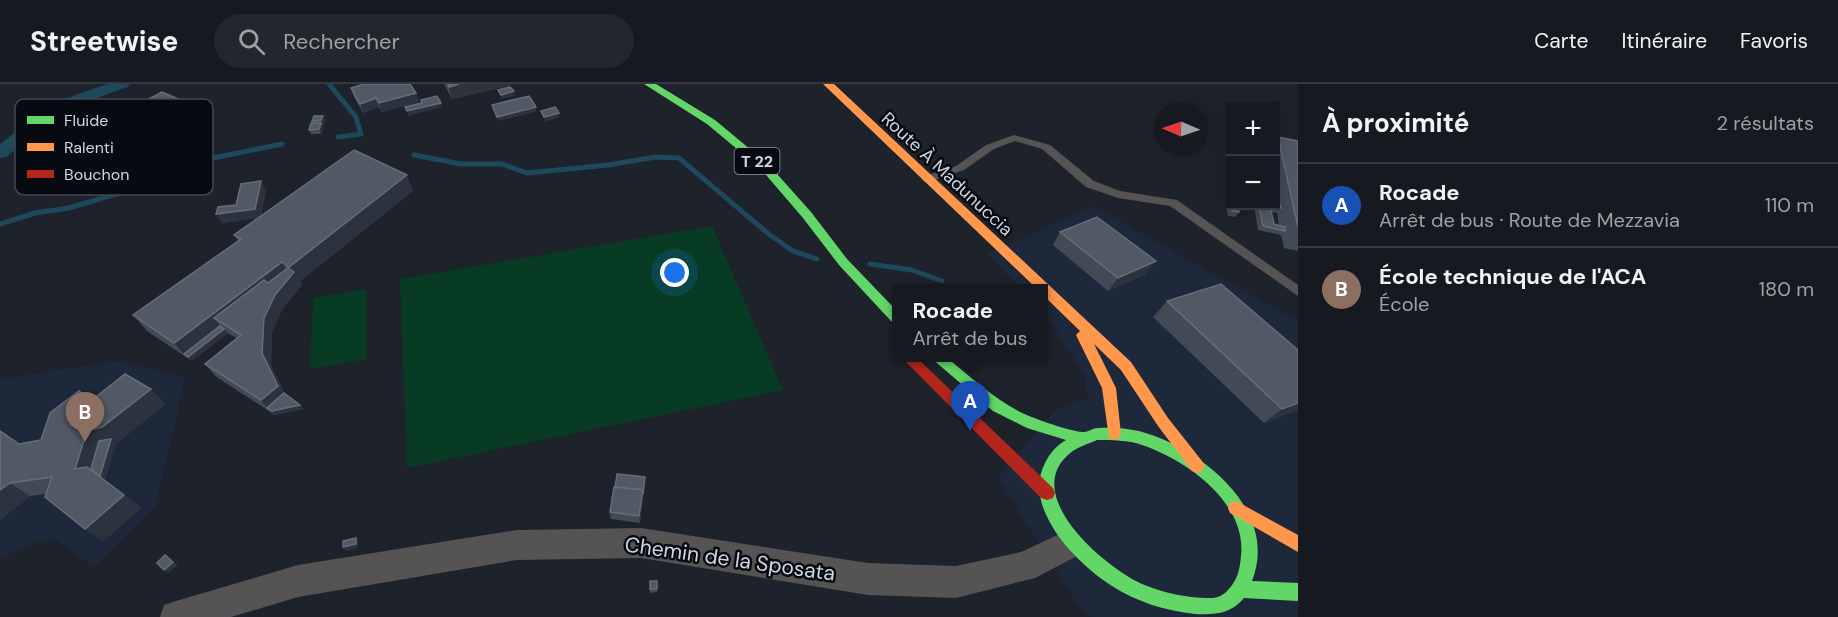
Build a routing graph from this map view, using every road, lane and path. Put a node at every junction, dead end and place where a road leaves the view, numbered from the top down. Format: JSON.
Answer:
{"nodes":[{"id":1,"x":649,"y":84,"type":"edge"},
{"id":2,"x":828,"y":84,"type":"edge"},
{"id":3,"x":926,"y":179,"type":"junction"},
{"id":4,"x":843,"y":262,"type":"junction"},
{"id":5,"x":1038,"y":284,"type":"edge"},
{"id":6,"x":1298,"y":291,"type":"edge"},
{"id":7,"x":1048,"y":294,"type":"edge"},
{"id":8,"x":892,"y":313,"type":"edge"},
{"id":9,"x":1075,"y":318,"type":"junction"},
{"id":10,"x":884,"y":326,"type":"dead end"},
{"id":11,"x":914,"y":362,"type":"edge"},
{"id":12,"x":943,"y":362,"type":"edge"},
{"id":13,"x":1114,"y":434,"type":"junction"},
{"id":14,"x":1081,"y":438,"type":"junction"},
{"id":15,"x":1197,"y":466,"type":"junction"},
{"id":16,"x":1047,"y":493,"type":"junction"},
{"id":17,"x":1236,"y":508,"type":"junction"},
{"id":18,"x":1298,"y":544,"type":"edge"},
{"id":19,"x":1068,"y":545,"type":"junction"},
{"id":20,"x":1242,"y":589,"type":"junction"},
{"id":21,"x":1298,"y":592,"type":"edge"},
{"id":22,"x":1221,"y":611,"type":"edge"},
{"id":23,"x":176,"y":617,"type":"edge"}],
"edges":[{"from":1,"to":4,"type":"main road","number":"T 22"},
{"from":2,"to":3,"type":"main road","name":"Route À Madunuccia"},
{"from":3,"to":5,"type":"main road","name":"Route À Madunuccia"},
{"from":3,"to":6,"type":"lane"},
{"from":4,"to":8,"type":"main road","number":"T 22"},
{"from":4,"to":10,"type":"main road","number":"T 22"},
{"from":7,"to":9,"type":"main road","name":"Route À Madunuccia"},
{"from":9,"to":13,"type":"main road","name":"Route À Madunuccia"},
{"from":9,"to":15,"type":"main road","name":"Route À Madunuccia"},
{"from":11,"to":16,"type":"main road"},
{"from":12,"to":14,"type":"main road"},
{"from":13,"to":14,"type":"main road"},
{"from":13,"to":15,"type":"main road"},
{"from":14,"to":16,"type":"main road"},
{"from":15,"to":17,"type":"main road"},
{"from":16,"to":19,"type":"main road"},
{"from":17,"to":18,"type":"main road"},
{"from":17,"to":20,"type":"main road"},
{"from":19,"to":22,"type":"main road"},
{"from":19,"to":23,"type":"street","name":"Chemin de la Sposata"},
{"from":20,"to":21,"type":"main road"},
{"from":20,"to":22,"type":"main road"}]}
